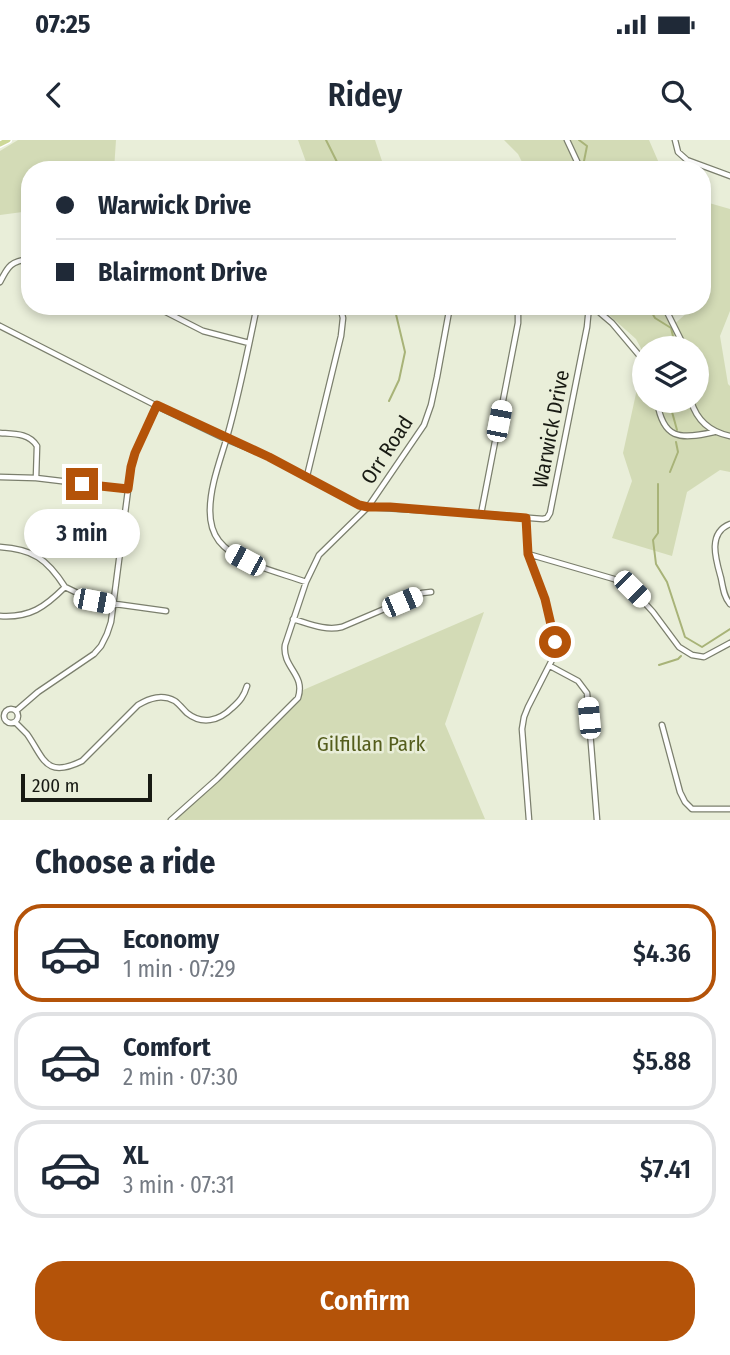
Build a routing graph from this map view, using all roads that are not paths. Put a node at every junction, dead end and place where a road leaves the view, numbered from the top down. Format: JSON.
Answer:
{"nodes":[{"id":1,"x":8,"y":140,"type":"edge"},
{"id":2,"x":567,"y":140,"type":"edge"},
{"id":3,"x":674,"y":140,"type":"edge"},
{"id":4,"x":0,"y":144,"type":"edge"},
{"id":5,"x":577,"y":161,"type":"edge"},
{"id":6,"x":690,"y":161,"type":"edge"},
{"id":7,"x":711,"y":169,"type":"edge"},
{"id":8,"x":730,"y":176,"type":"edge"},
{"id":9,"x":21,"y":261,"type":"edge"},
{"id":10,"x":0,"y":282,"type":"edge"},
{"id":11,"x":172,"y":315,"type":"edge"},
{"id":12,"x":255,"y":315,"type":"edge"},
{"id":13,"x":342,"y":315,"type":"edge"},
{"id":14,"x":448,"y":315,"type":"edge"},
{"id":15,"x":518,"y":315,"type":"edge"},
{"id":16,"x":589,"y":315,"type":"edge"},
{"id":17,"x":602,"y":315,"type":"edge"},
{"id":18,"x":668,"y":315,"type":"edge"},
{"id":19,"x":0,"y":326,"type":"edge"},
{"id":20,"x":679,"y":336,"type":"edge"},
{"id":21,"x":249,"y":343,"type":"junction"},
{"id":22,"x":632,"y":347,"type":"edge"},
{"id":23,"x":157,"y":405,"type":"junction"},
{"id":24,"x":661,"y":413,"type":"edge"},
{"id":25,"x":696,"y":413,"type":"edge"},
{"id":26,"x":714,"y":432,"type":"junction"},
{"id":27,"x":0,"y":433,"type":"edge"},
{"id":28,"x":730,"y":436,"type":"edge"},
{"id":29,"x":226,"y":439,"type":"junction"},
{"id":30,"x":307,"y":476,"type":"junction"},
{"id":31,"x":0,"y":477,"type":"edge"},
{"id":32,"x":36,"y":478,"type":"junction"},
{"id":33,"x":128,"y":489,"type":"junction"},
{"id":34,"x":368,"y":507,"type":"junction"},
{"id":35,"x":481,"y":514,"type":"junction"},
{"id":36,"x":526,"y":518,"type":"junction"},
{"id":37,"x":730,"y":524,"type":"edge"},
{"id":38,"x":0,"y":547,"type":"edge"},
{"id":39,"x":528,"y":554,"type":"junction"},
{"id":40,"x":306,"y":582,"type":"junction"},
{"id":41,"x":65,"y":587,"type":"junction"},
{"id":42,"x":431,"y":592,"type":"dead end"},
{"id":43,"x":730,"y":604,"type":"edge"},
{"id":44,"x":113,"y":605,"type":"junction"},
{"id":45,"x":166,"y":611,"type":"dead end"},
{"id":46,"x":0,"y":616,"type":"edge"},
{"id":47,"x":293,"y":619,"type":"junction"},
{"id":48,"x":730,"y":643,"type":"edge"},
{"id":49,"x":550,"y":666,"type":"junction"},
{"id":50,"x":247,"y":686,"type":"dead end"},
{"id":51,"x":0,"y":706,"type":"edge"},
{"id":52,"x":6,"y":711,"type":"junction"},
{"id":53,"x":16,"y":711,"type":"junction"},
{"id":54,"x":6,"y":720,"type":"junction"},
{"id":55,"x":15,"y":722,"type":"junction"},
{"id":56,"x":662,"y":724,"type":"dead end"},
{"id":57,"x":0,"y":726,"type":"edge"},
{"id":58,"x":730,"y":809,"type":"edge"},
{"id":59,"x":171,"y":820,"type":"edge"},
{"id":60,"x":529,"y":820,"type":"edge"},
{"id":61,"x":597,"y":820,"type":"edge"}],
"edges":[{"from":1,"to":4,"type":"main road"},
{"from":2,"to":5,"type":"street"},
{"from":3,"to":6,"type":"street"},
{"from":7,"to":8,"type":"street"},
{"from":9,"to":10,"type":"street"},
{"from":11,"to":21,"type":"street"},
{"from":12,"to":21,"type":"street"},
{"from":13,"to":30,"type":"street"},
{"from":14,"to":34,"type":"street","name":"Orr Road"},
{"from":15,"to":35,"type":"street"},
{"from":16,"to":36,"type":"street","name":"Warwick Drive"},
{"from":17,"to":22,"type":"street"},
{"from":18,"to":20,"type":"street"},
{"from":19,"to":23,"type":"street"},
{"from":21,"to":29,"type":"street"},
{"from":23,"to":29,"type":"street"},
{"from":23,"to":33,"type":"street"},
{"from":24,"to":26,"type":"street"},
{"from":25,"to":26,"type":"street"},
{"from":26,"to":28,"type":"street"},
{"from":27,"to":32,"type":"street"},
{"from":29,"to":30,"type":"street"},
{"from":29,"to":40,"type":"street"},
{"from":30,"to":34,"type":"street"},
{"from":31,"to":32,"type":"street"},
{"from":32,"to":33,"type":"street"},
{"from":33,"to":44,"type":"street"},
{"from":34,"to":35,"type":"street"},
{"from":34,"to":40,"type":"street","name":"Orr Road"},
{"from":35,"to":36,"type":"street"},
{"from":36,"to":39,"type":"street"},
{"from":37,"to":43,"type":"street"},
{"from":38,"to":41,"type":"street"},
{"from":39,"to":48,"type":"street"},
{"from":39,"to":49,"type":"street"},
{"from":40,"to":47,"type":"street","name":"Orr Road"},
{"from":41,"to":44,"type":"street"},
{"from":41,"to":46,"type":"street"},
{"from":42,"to":47,"type":"street"},
{"from":44,"to":45,"type":"street"},
{"from":44,"to":53,"type":"street"},
{"from":47,"to":59,"type":"street","name":"Orr Road"},
{"from":49,"to":60,"type":"street"},
{"from":49,"to":61,"type":"street"},
{"from":50,"to":55,"type":"street"},
{"from":51,"to":52,"type":"street"},
{"from":52,"to":53,"type":"street"},
{"from":52,"to":54,"type":"street"},
{"from":53,"to":55,"type":"street"},
{"from":54,"to":55,"type":"street"},
{"from":54,"to":57,"type":"street"},
{"from":56,"to":58,"type":"street"}]}
